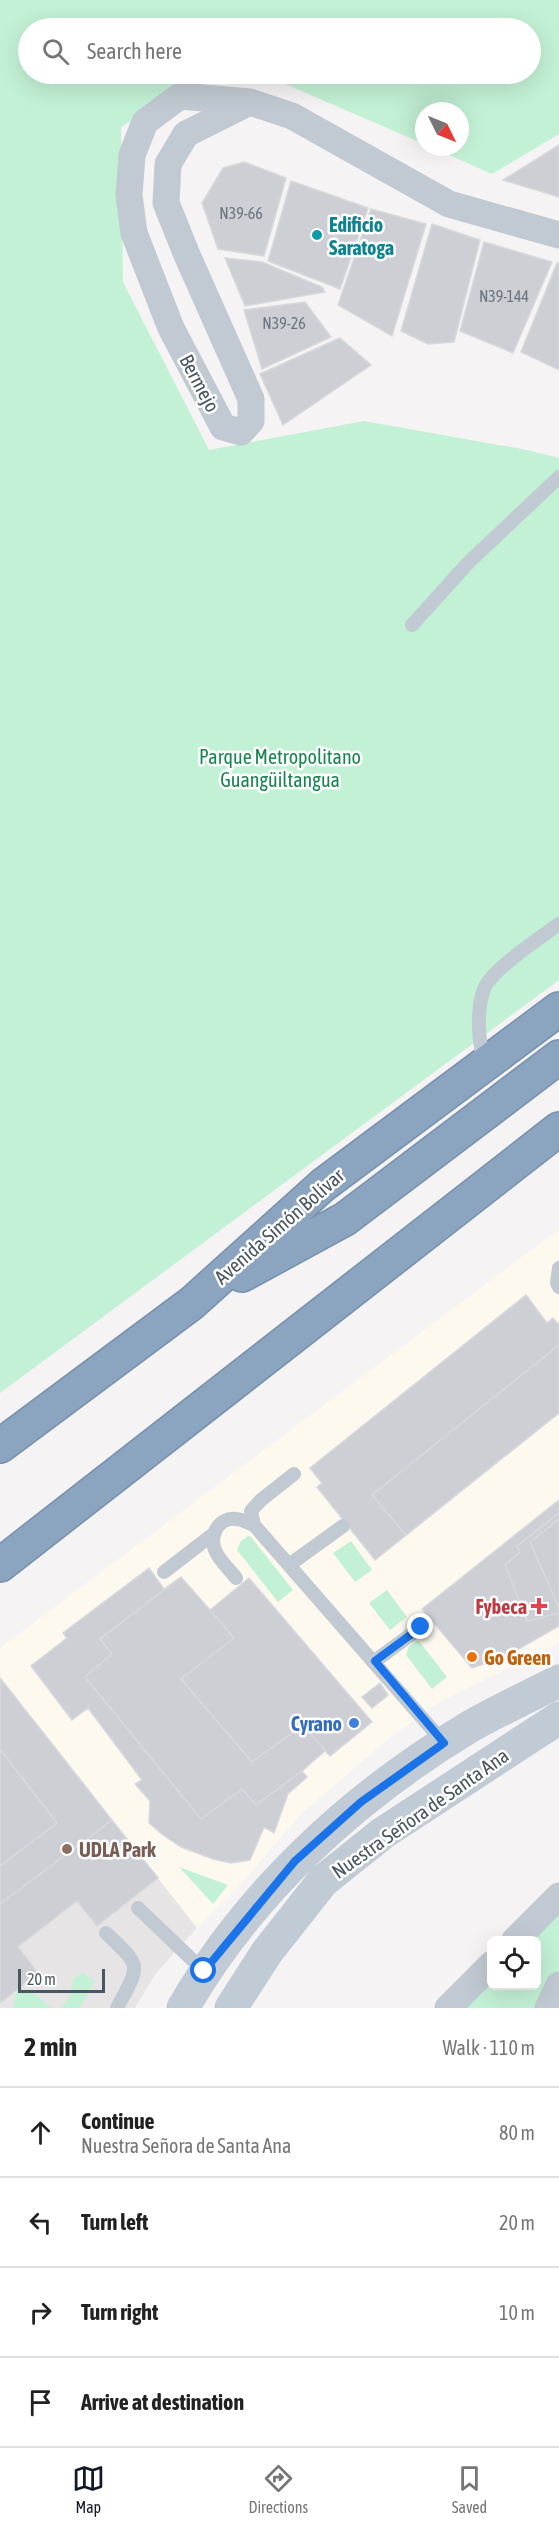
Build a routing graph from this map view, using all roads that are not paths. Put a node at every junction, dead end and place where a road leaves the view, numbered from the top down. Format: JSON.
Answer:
{"nodes":[{"id":1,"x":250,"y":102,"type":"junction"},
{"id":2,"x":559,"y":234,"type":"edge"},
{"id":3,"x":559,"y":477,"type":"edge"},
{"id":4,"x":412,"y":625,"type":"dead end"},
{"id":5,"x":559,"y":924,"type":"edge"},
{"id":6,"x":559,"y":1009,"type":"edge"},
{"id":7,"x":559,"y":1057,"type":"edge"},
{"id":8,"x":485,"y":1064,"type":"junction"},
{"id":9,"x":559,"y":1129,"type":"edge"},
{"id":10,"x":559,"y":1268,"type":"edge"},
{"id":11,"x":559,"y":1287,"type":"edge"},
{"id":12,"x":192,"y":1303,"type":"junction"},
{"id":13,"x":0,"y":1446,"type":"edge"},
{"id":14,"x":294,"y":1474,"type":"dead end"},
{"id":15,"x":254,"y":1525,"type":"junction"},
{"id":16,"x":343,"y":1526,"type":"dead end"},
{"id":17,"x":213,"y":1535,"type":"junction"},
{"id":18,"x":0,"y":1565,"type":"edge"},
{"id":19,"x":289,"y":1565,"type":"junction"},
{"id":20,"x":164,"y":1572,"type":"dead end"},
{"id":21,"x":236,"y":1578,"type":"dead end"},
{"id":22,"x":421,"y":1627,"type":"dead end"},
{"id":23,"x":375,"y":1661,"type":"junction"},
{"id":24,"x":559,"y":1681,"type":"edge"},
{"id":25,"x":559,"y":1718,"type":"edge"},
{"id":26,"x":444,"y":1743,"type":"junction"},
{"id":27,"x":559,"y":1896,"type":"edge"},
{"id":28,"x":138,"y":1908,"type":"dead end"},
{"id":29,"x":106,"y":1933,"type":"dead end"},
{"id":30,"x":520,"y":1936,"type":"edge"},
{"id":31,"x":487,"y":1969,"type":"edge"},
{"id":32,"x":204,"y":1971,"type":"junction"},
{"id":33,"x":559,"y":1985,"type":"edge"},
{"id":34,"x":117,"y":2008,"type":"edge"},
{"id":35,"x":183,"y":2008,"type":"edge"},
{"id":36,"x":231,"y":2008,"type":"edge"},
{"id":37,"x":448,"y":2008,"type":"edge"},
{"id":38,"x":548,"y":2008,"type":"edge"}],
"edges":[{"from":1,"to":1,"type":"street","name":"Bermejo"},
{"from":1,"to":2,"type":"street","name":"Bermejo"},
{"from":3,"to":4,"type":"lane"},
{"from":5,"to":8,"type":"lane"},
{"from":6,"to":8,"type":"highway","name":"Avenida Simón Bolívar"},
{"from":7,"to":12,"type":"highway"},
{"from":8,"to":12,"type":"highway","name":"Avenida Simón Bolívar"},
{"from":9,"to":18,"type":"highway"},
{"from":10,"to":11,"type":"lane"},
{"from":12,"to":13,"type":"highway","name":"Avenida Simón Bolívar"},
{"from":14,"to":15,"type":"lane"},
{"from":15,"to":17,"type":"lane"},
{"from":15,"to":19,"type":"lane"},
{"from":16,"to":19,"type":"lane"},
{"from":17,"to":20,"type":"lane"},
{"from":17,"to":21,"type":"lane"},
{"from":19,"to":23,"type":"lane"},
{"from":22,"to":23,"type":"lane"},
{"from":23,"to":26,"type":"lane"},
{"from":24,"to":26,"type":"street","name":"Nuestra Señora de Santa Ana"},
{"from":25,"to":36,"type":"street","name":"Nuestra Señora de Santa Ana"},
{"from":26,"to":32,"type":"street","name":"Nuestra Señora de Santa Ana"},
{"from":27,"to":30,"type":"street"},
{"from":28,"to":32,"type":"lane"},
{"from":29,"to":34,"type":"lane"},
{"from":31,"to":37,"type":"street"},
{"from":32,"to":35,"type":"street","name":"Nuestra Señora de Santa Ana"},
{"from":33,"to":38,"type":"street"}]}
